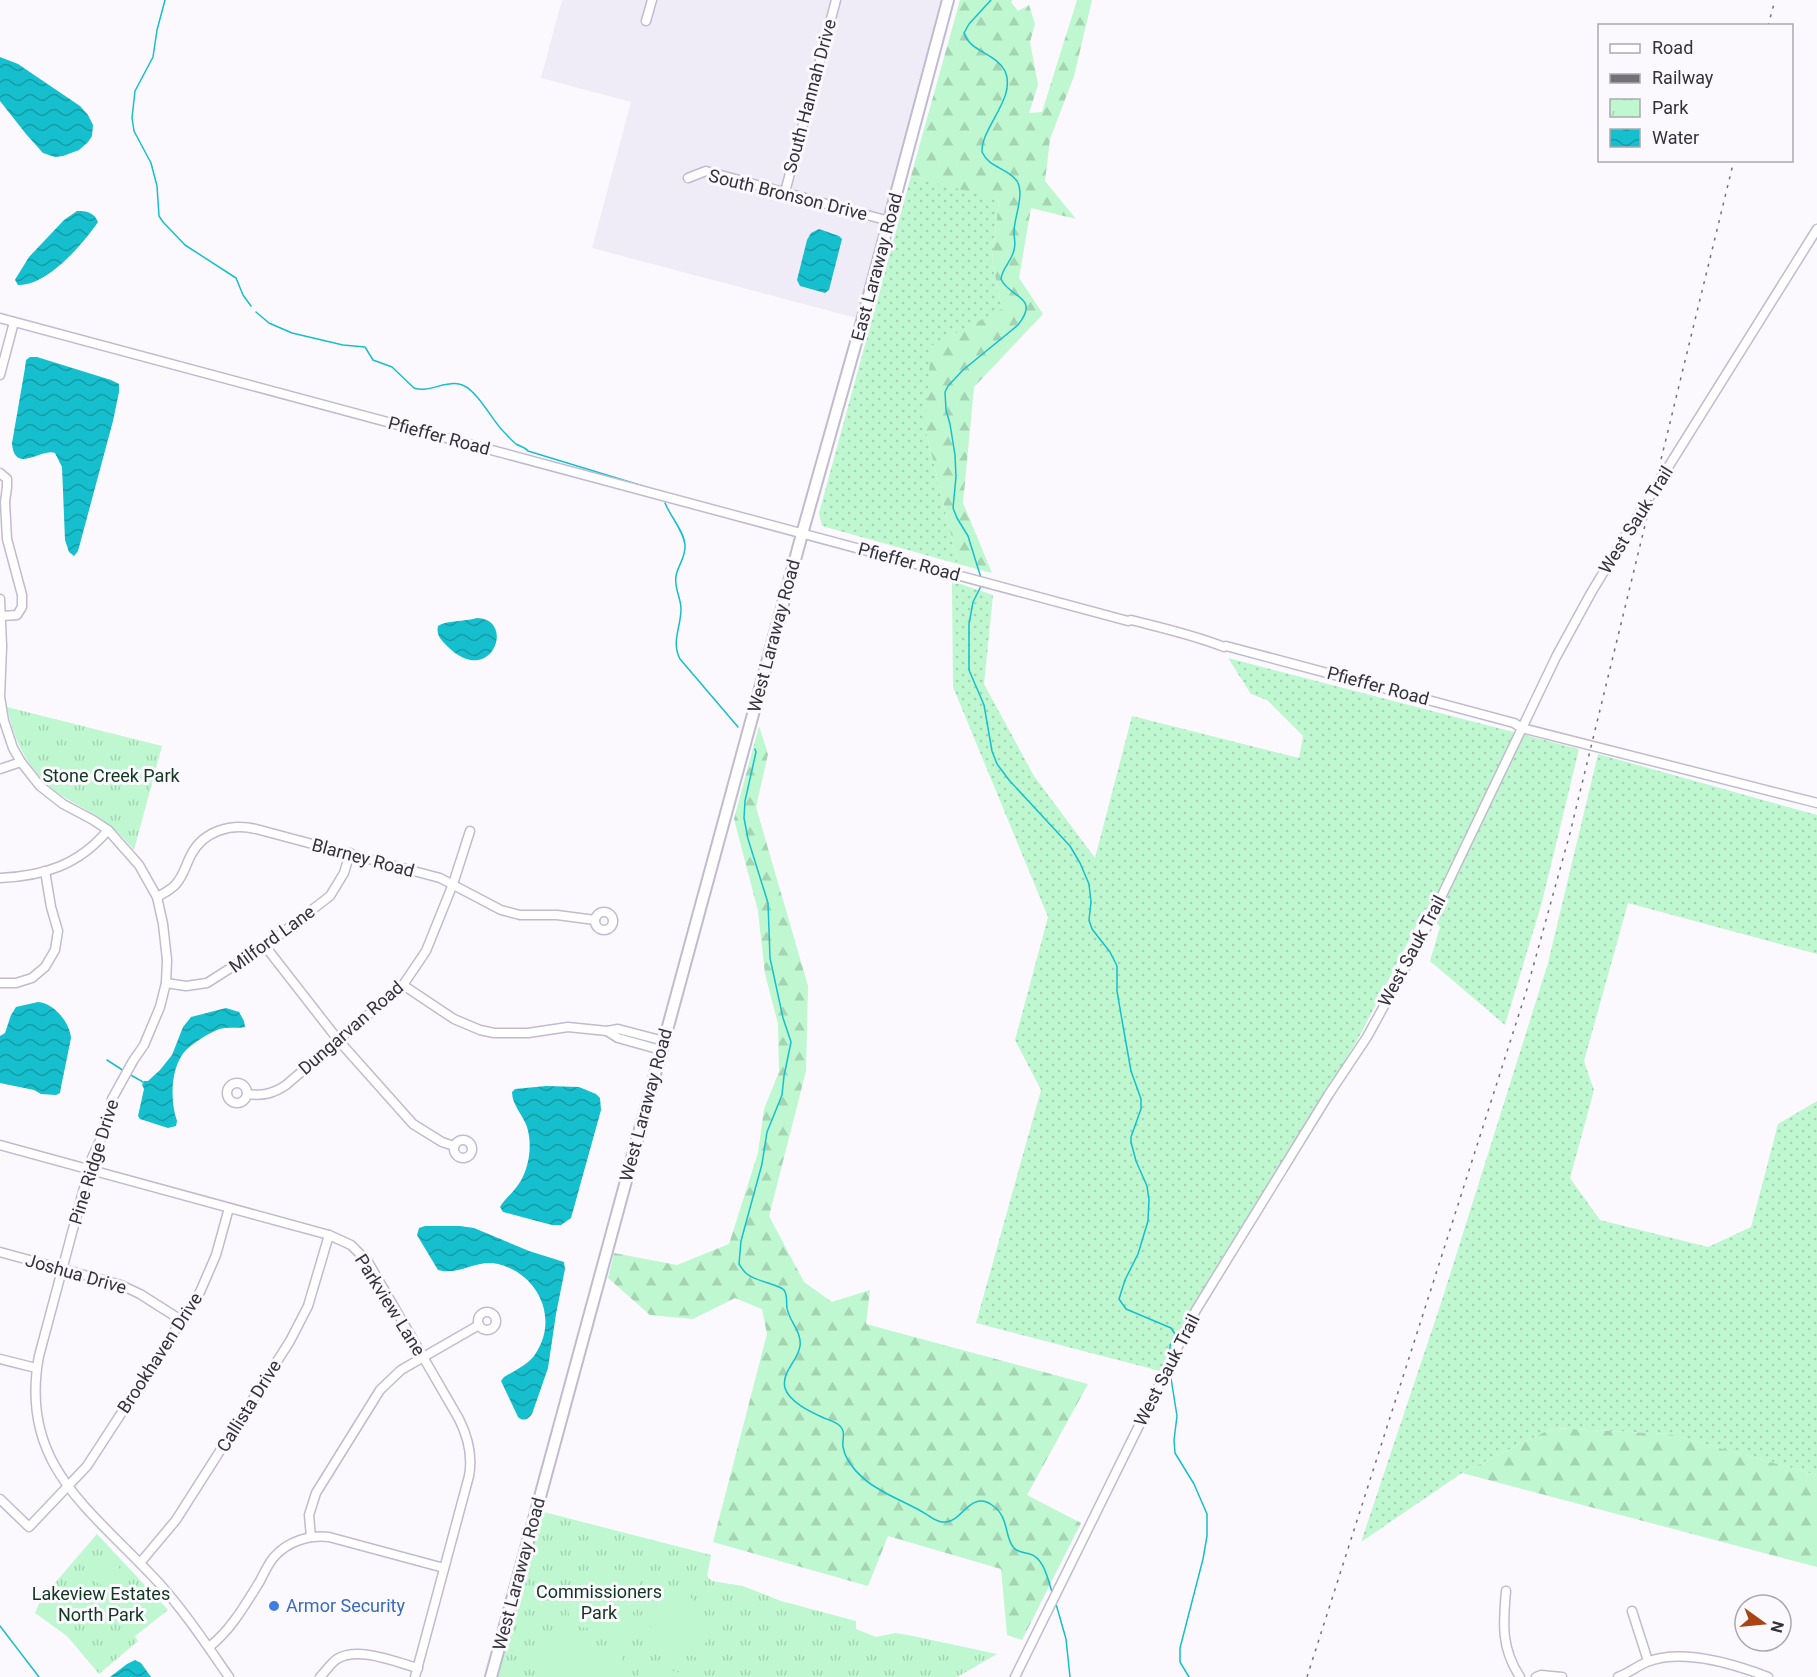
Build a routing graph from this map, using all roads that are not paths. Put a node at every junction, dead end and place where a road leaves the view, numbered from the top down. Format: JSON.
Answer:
{"nodes":[{"id":1,"x":652,"y":0,"type":"edge"},
{"id":2,"x":836,"y":0,"type":"edge"},
{"id":3,"x":948,"y":0,"type":"edge"},
{"id":4,"x":646,"y":21,"type":"dead end"},
{"id":5,"x":688,"y":178,"type":"dead end"},
{"id":6,"x":785,"y":192,"type":"junction"},
{"id":7,"x":889,"y":221,"type":"junction"},
{"id":8,"x":1817,"y":229,"type":"edge"},
{"id":9,"x":0,"y":318,"type":"edge"},
{"id":10,"x":14,"y":322,"type":"junction"},
{"id":11,"x":0,"y":375,"type":"edge"},
{"id":12,"x":0,"y":473,"type":"edge"},
{"id":13,"x":802,"y":534,"type":"junction"},
{"id":14,"x":0,"y":598,"type":"edge"},
{"id":15,"x":2,"y":616,"type":"junction"},
{"id":16,"x":1,"y":646,"type":"edge"},
{"id":17,"x":1522,"y":728,"type":"junction"},
{"id":18,"x":21,"y":762,"type":"junction"},
{"id":19,"x":0,"y":769,"type":"edge"},
{"id":20,"x":1817,"y":803,"type":"edge"},
{"id":21,"x":108,"y":830,"type":"junction"},
{"id":22,"x":470,"y":831,"type":"dead end"},
{"id":23,"x":350,"y":853,"type":"junction"},
{"id":24,"x":45,"y":871,"type":"junction"},
{"id":25,"x":0,"y":878,"type":"edge"},
{"id":26,"x":453,"y":884,"type":"junction"},
{"id":27,"x":157,"y":897,"type":"junction"},
{"id":28,"x":595,"y":920,"type":"dead end"},
{"id":29,"x":265,"y":946,"type":"junction"},
{"id":30,"x":0,"y":983,"type":"edge"},
{"id":31,"x":166,"y":983,"type":"junction"},
{"id":32,"x":403,"y":985,"type":"junction"},
{"id":33,"x":339,"y":1041,"type":"junction"},
{"id":34,"x":662,"y":1046,"type":"junction"},
{"id":35,"x":247,"y":1094,"type":"dead end"},
{"id":36,"x":0,"y":1145,"type":"edge"},
{"id":37,"x":454,"y":1146,"type":"dead end"},
{"id":38,"x":89,"y":1169,"type":"junction"},
{"id":39,"x":229,"y":1208,"type":"junction"},
{"id":40,"x":329,"y":1234,"type":"junction"},
{"id":41,"x":0,"y":1252,"type":"edge"},
{"id":42,"x":62,"y":1269,"type":"junction"},
{"id":43,"x":181,"y":1320,"type":"junction"},
{"id":44,"x":479,"y":1325,"type":"dead end"},
{"id":45,"x":423,"y":1357,"type":"junction"},
{"id":46,"x":0,"y":1359,"type":"edge"},
{"id":47,"x":36,"y":1368,"type":"junction"},
{"id":48,"x":68,"y":1487,"type":"junction"},
{"id":49,"x":0,"y":1499,"type":"edge"},
{"id":50,"x":311,"y":1537,"type":"junction"},
{"id":51,"x":140,"y":1563,"type":"junction"},
{"id":52,"x":444,"y":1568,"type":"junction"},
{"id":53,"x":1506,"y":1591,"type":"dead end"},
{"id":54,"x":1632,"y":1611,"type":"dead end"},
{"id":55,"x":209,"y":1647,"type":"junction"},
{"id":56,"x":1648,"y":1661,"type":"junction"},
{"id":57,"x":416,"y":1672,"type":"edge"},
{"id":58,"x":229,"y":1677,"type":"edge"},
{"id":59,"x":320,"y":1677,"type":"edge"},
{"id":60,"x":491,"y":1677,"type":"edge"},
{"id":61,"x":1015,"y":1677,"type":"edge"},
{"id":62,"x":1520,"y":1677,"type":"edge"},
{"id":63,"x":1536,"y":1677,"type":"edge"},
{"id":64,"x":1562,"y":1677,"type":"edge"},
{"id":65,"x":1618,"y":1677,"type":"edge"},
{"id":66,"x":1768,"y":1677,"type":"edge"}],
"edges":[{"from":1,"to":4,"type":"street"},
{"from":2,"to":6,"type":"street","name":"South Hannah Drive"},
{"from":3,"to":7,"type":"main road","name":"East Laraway Road"},
{"from":5,"to":6,"type":"street","name":"South Bronson Drive"},
{"from":6,"to":7,"type":"street","name":"South Bronson Drive"},
{"from":7,"to":13,"type":"main road","name":"East Laraway Road"},
{"from":8,"to":17,"type":"street","name":"West Sauk Trail"},
{"from":9,"to":10,"type":"street","name":"Pfieffer Road"},
{"from":10,"to":11,"type":"street"},
{"from":10,"to":13,"type":"street","name":"Pfieffer Road"},
{"from":12,"to":15,"type":"street"},
{"from":13,"to":17,"type":"street","name":"Pfieffer Road"},
{"from":13,"to":34,"type":"main road","name":"West Laraway Road"},
{"from":14,"to":15,"type":"street","name":"Pine Ridge Drive"},
{"from":15,"to":16,"type":"street","name":"Pine Ridge Drive"},
{"from":16,"to":18,"type":"street","name":"Pine Ridge Drive"},
{"from":17,"to":20,"type":"street","name":"Pfieffer Road"},
{"from":17,"to":61,"type":"street","name":"West Sauk Trail"},
{"from":18,"to":19,"type":"street"},
{"from":18,"to":21,"type":"street","name":"Pine Ridge Drive"},
{"from":21,"to":24,"type":"street"},
{"from":21,"to":27,"type":"street","name":"Pine Ridge Drive"},
{"from":22,"to":26,"type":"street","name":"Dungarvan Road"},
{"from":23,"to":26,"type":"street","name":"Blarney Road"},
{"from":23,"to":27,"type":"street","name":"Blarney Road"},
{"from":23,"to":29,"type":"street","name":"Milford Lane"},
{"from":24,"to":25,"type":"street"},
{"from":24,"to":30,"type":"street"},
{"from":26,"to":28,"type":"street","name":"Blarney Road"},
{"from":26,"to":32,"type":"street","name":"Dungarvan Road"},
{"from":27,"to":31,"type":"street","name":"Pine Ridge Drive"},
{"from":29,"to":31,"type":"street","name":"Milford Lane"},
{"from":29,"to":33,"type":"street"},
{"from":31,"to":38,"type":"street","name":"Pine Ridge Drive"},
{"from":32,"to":33,"type":"street","name":"Dungarvan Road"},
{"from":32,"to":34,"type":"street"},
{"from":33,"to":35,"type":"street","name":"Dungarvan Road"},
{"from":33,"to":37,"type":"street"},
{"from":34,"to":60,"type":"main road","name":"West Laraway Road"},
{"from":36,"to":38,"type":"street","name":"Parkview Lane"},
{"from":38,"to":39,"type":"street","name":"Parkview Lane"},
{"from":38,"to":42,"type":"street","name":"Pine Ridge Drive"},
{"from":39,"to":40,"type":"street","name":"Parkview Lane"},
{"from":39,"to":43,"type":"street","name":"Brookhaven Drive"},
{"from":40,"to":45,"type":"street","name":"Parkview Lane"},
{"from":40,"to":51,"type":"street","name":"Callista Drive"},
{"from":41,"to":42,"type":"street","name":"Joshua Drive"},
{"from":42,"to":43,"type":"street","name":"Joshua Drive"},
{"from":42,"to":47,"type":"street","name":"Pine Ridge Drive"},
{"from":43,"to":48,"type":"street","name":"Brookhaven Drive"},
{"from":44,"to":45,"type":"street"},
{"from":45,"to":50,"type":"street"},
{"from":45,"to":52,"type":"street","name":"Parkview Lane"},
{"from":46,"to":47,"type":"street"},
{"from":47,"to":48,"type":"street","name":"Pine Ridge Drive"},
{"from":48,"to":49,"type":"street","name":"Brookhaven Drive"},
{"from":48,"to":51,"type":"street","name":"Pine Ridge Drive"},
{"from":50,"to":52,"type":"street"},
{"from":50,"to":55,"type":"street"},
{"from":51,"to":55,"type":"street","name":"Pine Ridge Drive"},
{"from":52,"to":57,"type":"street","name":"Parkview Lane"},
{"from":53,"to":62,"type":"street"},
{"from":54,"to":56,"type":"street"},
{"from":55,"to":58,"type":"street","name":"Pine Ridge Drive"},
{"from":56,"to":65,"type":"street"},
{"from":56,"to":66,"type":"street"},
{"from":57,"to":59,"type":"street"},
{"from":63,"to":64,"type":"street"}]}
